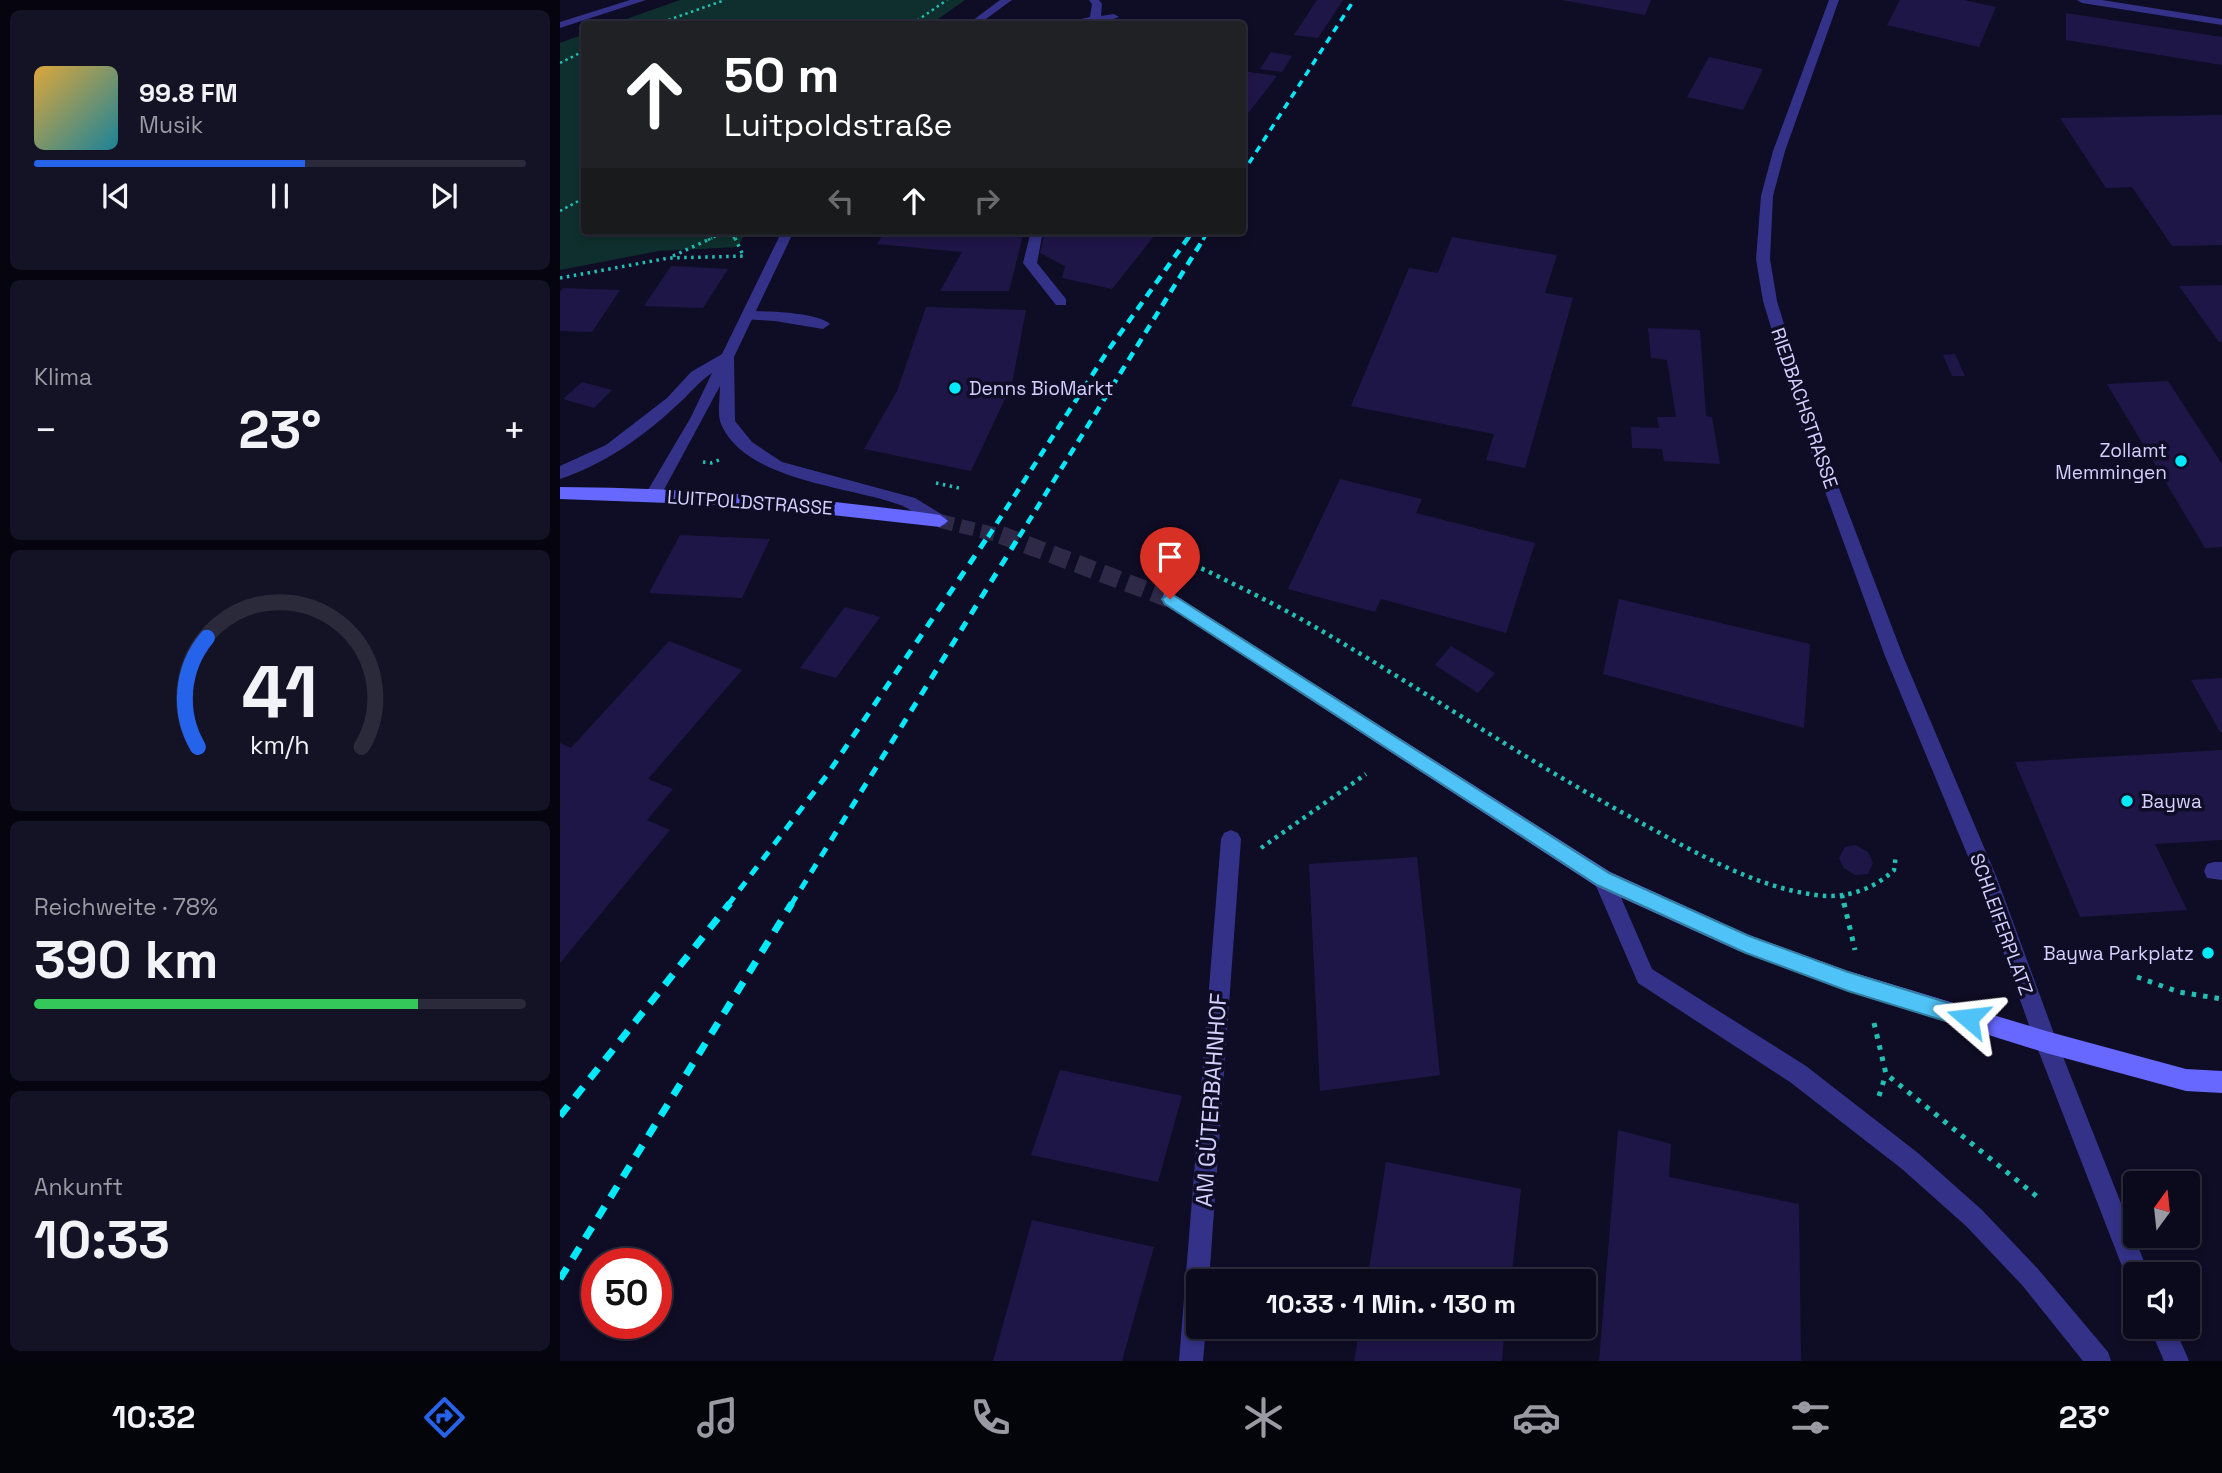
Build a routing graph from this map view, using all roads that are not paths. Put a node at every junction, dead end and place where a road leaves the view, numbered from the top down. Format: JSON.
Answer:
{"nodes":[{"id":1,"x":641,"y":0,"type":"edge"},
{"id":2,"x":1007,"y":0,"type":"edge"},
{"id":3,"x":1094,"y":0,"type":"edge"},
{"id":4,"x":1834,"y":0,"type":"edge"},
{"id":5,"x":2082,"y":0,"type":"edge"},
{"id":6,"x":1114,"y":17,"type":"dead end"},
{"id":7,"x":977,"y":21,"type":"edge"},
{"id":8,"x":1095,"y":21,"type":"edge"},
{"id":9,"x":1099,"y":21,"type":"edge"},
{"id":10,"x":2222,"y":22,"type":"edge"},
{"id":11,"x":560,"y":25,"type":"edge"},
{"id":12,"x":786,"y":235,"type":"edge"},
{"id":13,"x":1036,"y":235,"type":"edge"},
{"id":14,"x":1061,"y":302,"type":"dead end"},
{"id":15,"x":747,"y":316,"type":"junction"},
{"id":16,"x":823,"y":324,"type":"dead end"},
{"id":17,"x":727,"y":357,"type":"junction"},
{"id":18,"x":560,"y":473,"type":"edge"},
{"id":19,"x":560,"y":493,"type":"edge"},
{"id":20,"x":653,"y":495,"type":"junction"},
{"id":21,"x":940,"y":522,"type":"joint"},
{"id":22,"x":1170,"y":599,"type":"tunnel mouth"},
{"id":23,"x":1957,"y":806,"type":"joint"},
{"id":24,"x":1231,"y":839,"type":"dead end"},
{"id":25,"x":1603,"y":879,"type":"junction"},
{"id":26,"x":2046,"y":1042,"type":"junction"},
{"id":27,"x":2222,"y":1082,"type":"edge"},
{"id":28,"x":2132,"y":1262,"type":"edge"},
{"id":29,"x":2167,"y":1339,"type":"edge"},
{"id":30,"x":1191,"y":1361,"type":"edge"},
{"id":31,"x":2099,"y":1361,"type":"edge"},
{"id":32,"x":2177,"y":1361,"type":"edge"}],
"edges":[{"from":1,"to":11,"type":"street"},
{"from":2,"to":7,"type":"street"},
{"from":3,"to":8,"type":"street"},
{"from":4,"to":23,"type":"street","name":"RIEDBACHSTRASSE"},
{"from":5,"to":10,"type":"street"},
{"from":6,"to":9,"type":"street"},
{"from":12,"to":15,"type":"street"},
{"from":13,"to":14,"type":"street"},
{"from":15,"to":16,"type":"street"},
{"from":15,"to":17,"type":"street"},
{"from":17,"to":18,"type":"street"},
{"from":17,"to":20,"type":"street"},
{"from":17,"to":21,"type":"street"},
{"from":19,"to":20,"type":"main road","name":"LUITPOLDSTRASSE"},
{"from":20,"to":21,"type":"main road","name":"LUITPOLDSTRASSE"},
{"from":22,"to":25,"type":"main road"},
{"from":23,"to":26,"type":"street","name":"SCHLEIFERPLATZ"},
{"from":24,"to":30,"type":"street","name":"AM GÜTERBAHNHOF"},
{"from":25,"to":26,"type":"main road"},
{"from":25,"to":31,"type":"street"},
{"from":26,"to":27,"type":"main road"},
{"from":26,"to":28,"type":"street","name":"SCHLEIFERPLATZ"},
{"from":29,"to":32,"type":"street"}]}
